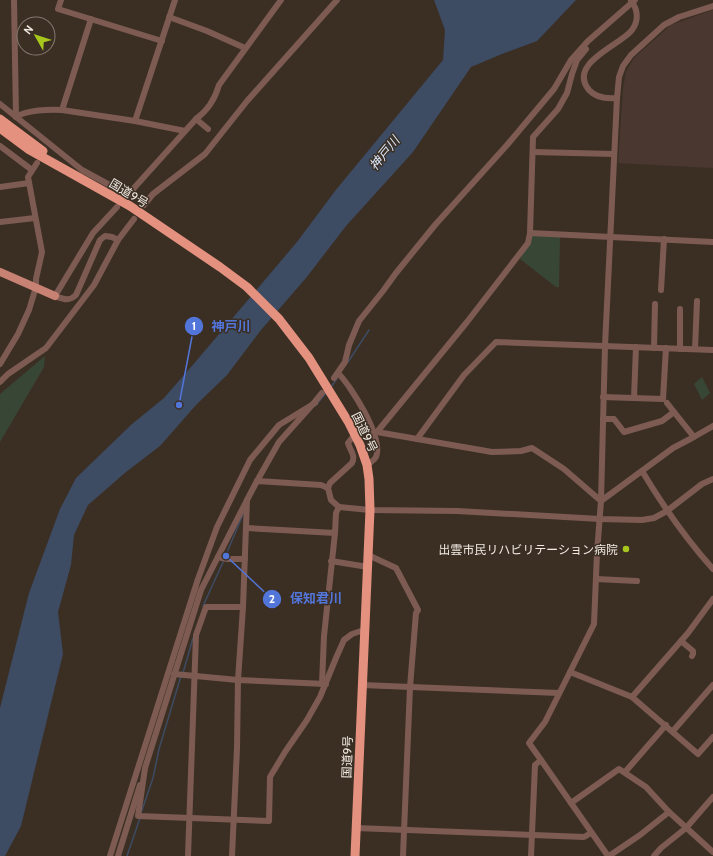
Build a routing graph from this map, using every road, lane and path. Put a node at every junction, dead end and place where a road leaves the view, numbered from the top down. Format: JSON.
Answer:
{"nodes":[{"id":1,"x":14,"y":0,"type":"edge"},
{"id":2,"x":61,"y":0,"type":"edge"},
{"id":3,"x":174,"y":0,"type":"edge"},
{"id":4,"x":281,"y":0,"type":"edge"},
{"id":5,"x":337,"y":0,"type":"edge"},
{"id":6,"x":632,"y":1,"type":"edge"},
{"id":7,"x":713,"y":6,"type":"edge"},
{"id":8,"x":169,"y":17,"type":"junction"},
{"id":9,"x":91,"y":20,"type":"junction"},
{"id":10,"x":162,"y":41,"type":"junction"},
{"id":11,"x":588,"y":41,"type":"junction"},
{"id":12,"x":246,"y":48,"type":"junction"},
{"id":13,"x":617,"y":98,"type":"junction"},
{"id":14,"x":0,"y":104,"type":"edge"},
{"id":15,"x":62,"y":110,"type":"junction"},
{"id":16,"x":16,"y":117,"type":"junction"},
{"id":17,"x":0,"y":119,"type":"edge"},
{"id":18,"x":196,"y":119,"type":"junction"},
{"id":19,"x":135,"y":121,"type":"junction"},
{"id":20,"x":0,"y":128,"type":"edge"},
{"id":21,"x":208,"y":129,"type":"dead end"},
{"id":22,"x":186,"y":131,"type":"junction"},
{"id":23,"x":0,"y":146,"type":"edge"},
{"id":24,"x":533,"y":152,"type":"junction"},
{"id":25,"x":614,"y":154,"type":"junction"},
{"id":26,"x":37,"y":164,"type":"dead end"},
{"id":27,"x":32,"y":170,"type":"junction"},
{"id":28,"x":69,"y":172,"type":"junction"},
{"id":29,"x":29,"y":183,"type":"junction"},
{"id":30,"x":0,"y":187,"type":"edge"},
{"id":31,"x":144,"y":205,"type":"dead end"},
{"id":32,"x":117,"y":207,"type":"dead end"},
{"id":33,"x":35,"y":218,"type":"junction"},
{"id":34,"x":134,"y":219,"type":"dead end"},
{"id":35,"x":0,"y":222,"type":"edge"},
{"id":36,"x":530,"y":233,"type":"junction"},
{"id":37,"x":610,"y":236,"type":"junction"},
{"id":38,"x":664,"y":239,"type":"junction"},
{"id":39,"x":118,"y":240,"type":"junction"},
{"id":40,"x":713,"y":242,"type":"edge"},
{"id":41,"x":0,"y":272,"type":"edge"},
{"id":42,"x":36,"y":287,"type":"junction"},
{"id":43,"x":661,"y":290,"type":"dead end"},
{"id":44,"x":55,"y":296,"type":"junction"},
{"id":45,"x":697,"y":301,"type":"dead end"},
{"id":46,"x":655,"y":304,"type":"dead end"},
{"id":47,"x":680,"y":309,"type":"dead end"},
{"id":48,"x":605,"y":346,"type":"junction"},
{"id":49,"x":636,"y":347,"type":"junction"},
{"id":50,"x":654,"y":348,"type":"junction"},
{"id":51,"x":666,"y":348,"type":"junction"},
{"id":52,"x":680,"y":349,"type":"junction"},
{"id":53,"x":695,"y":349,"type":"junction"},
{"id":54,"x":713,"y":350,"type":"edge"},
{"id":55,"x":0,"y":364,"type":"edge"},
{"id":56,"x":0,"y":382,"type":"edge"},
{"id":57,"x":322,"y":393,"type":"dead end"},
{"id":58,"x":603,"y":396,"type":"junction"},
{"id":59,"x":634,"y":398,"type":"junction"},
{"id":60,"x":315,"y":402,"type":"junction"},
{"id":61,"x":667,"y":403,"type":"dead end"},
{"id":62,"x":674,"y":412,"type":"junction"},
{"id":63,"x":603,"y":419,"type":"junction"},
{"id":64,"x":713,"y":426,"type":"edge"},
{"id":65,"x":374,"y":431,"type":"junction"},
{"id":66,"x":361,"y":433,"type":"dead end"},
{"id":67,"x":694,"y":437,"type":"junction"},
{"id":68,"x":352,"y":438,"type":"dead end"},
{"id":69,"x":417,"y":439,"type":"junction"},
{"id":70,"x":367,"y":465,"type":"junction"},
{"id":71,"x":642,"y":472,"type":"junction"},
{"id":72,"x":713,"y":479,"type":"edge"},
{"id":73,"x":257,"y":481,"type":"junction"},
{"id":74,"x":328,"y":488,"type":"junction"},
{"id":75,"x":247,"y":500,"type":"junction"},
{"id":76,"x":601,"y":501,"type":"junction"},
{"id":77,"x":339,"y":507,"type":"junction"},
{"id":78,"x":370,"y":510,"type":"junction"},
{"id":79,"x":667,"y":511,"type":"junction"},
{"id":80,"x":600,"y":519,"type":"junction"},
{"id":81,"x":247,"y":528,"type":"junction"},
{"id":82,"x":335,"y":533,"type":"junction"},
{"id":83,"x":368,"y":555,"type":"junction"},
{"id":84,"x":218,"y":557,"type":"junction"},
{"id":85,"x":245,"y":560,"type":"junction"},
{"id":86,"x":332,"y":561,"type":"junction"},
{"id":87,"x":368,"y":567,"type":"junction"},
{"id":88,"x":713,"y":569,"type":"edge"},
{"id":89,"x":596,"y":579,"type":"junction"},
{"id":90,"x":637,"y":581,"type":"dead end"},
{"id":91,"x":713,"y":599,"type":"edge"},
{"id":92,"x":243,"y":607,"type":"junction"},
{"id":93,"x":364,"y":630,"type":"junction"},
{"id":94,"x":681,"y":641,"type":"junction"},
{"id":95,"x":692,"y":656,"type":"dead end"},
{"id":96,"x":570,"y":672,"type":"junction"},
{"id":97,"x":174,"y":674,"type":"junction"},
{"id":98,"x":195,"y":676,"type":"junction"},
{"id":99,"x":238,"y":680,"type":"junction"},
{"id":100,"x":324,"y":684,"type":"junction"},
{"id":101,"x":362,"y":685,"type":"junction"},
{"id":102,"x":713,"y":685,"type":"edge"},
{"id":103,"x":410,"y":688,"type":"junction"},
{"id":104,"x":559,"y":693,"type":"junction"},
{"id":105,"x":632,"y":697,"type":"junction"},
{"id":106,"x":666,"y":725,"type":"junction"},
{"id":107,"x":673,"y":731,"type":"junction"},
{"id":108,"x":713,"y":737,"type":"edge"},
{"id":109,"x":542,"y":760,"type":"junction"},
{"id":110,"x":145,"y":768,"type":"junction"},
{"id":111,"x":625,"y":772,"type":"junction"},
{"id":112,"x":713,"y":797,"type":"edge"},
{"id":113,"x":571,"y":803,"type":"junction"},
{"id":114,"x":669,"y":812,"type":"junction"},
{"id":115,"x":190,"y":818,"type":"junction"},
{"id":116,"x":234,"y":820,"type":"junction"},
{"id":117,"x":356,"y":828,"type":"junction"},
{"id":118,"x":686,"y":828,"type":"junction"},
{"id":119,"x":404,"y":830,"type":"junction"},
{"id":120,"x":591,"y":833,"type":"junction"},
{"id":121,"x":533,"y":834,"type":"junction"},
{"id":122,"x":713,"y":852,"type":"edge"},
{"id":123,"x":110,"y":856,"type":"edge"},
{"id":124,"x":118,"y":856,"type":"edge"},
{"id":125,"x":188,"y":856,"type":"edge"},
{"id":126,"x":232,"y":856,"type":"edge"},
{"id":127,"x":355,"y":856,"type":"edge"},
{"id":128,"x":403,"y":856,"type":"edge"},
{"id":129,"x":531,"y":856,"type":"edge"},
{"id":130,"x":608,"y":856,"type":"edge"},
{"id":131,"x":654,"y":856,"type":"edge"}],
"edges":[{"from":1,"to":16,"type":"street"},
{"from":2,"to":9,"type":"street"},
{"from":3,"to":8,"type":"street"},
{"from":4,"to":12,"type":"street"},
{"from":5,"to":31,"type":"street"},
{"from":6,"to":11,"type":"street"},
{"from":6,"to":13,"type":"street"},
{"from":7,"to":13,"type":"street"},
{"from":8,"to":10,"type":"street"},
{"from":8,"to":12,"type":"street"},
{"from":9,"to":10,"type":"street"},
{"from":9,"to":15,"type":"street"},
{"from":10,"to":19,"type":"street"},
{"from":11,"to":24,"type":"street"},
{"from":11,"to":65,"type":"street"},
{"from":12,"to":18,"type":"street"},
{"from":13,"to":25,"type":"street"},
{"from":14,"to":16,"type":"street"},
{"from":15,"to":16,"type":"street"},
{"from":15,"to":19,"type":"street"},
{"from":16,"to":22,"type":"street"},
{"from":17,"to":28,"type":"highway","name":"国道9号"},
{"from":18,"to":21,"type":"street"},
{"from":18,"to":22,"type":"street"},
{"from":19,"to":22,"type":"street"},
{"from":20,"to":28,"type":"highway","name":"国道9号"},
{"from":23,"to":27,"type":"street"},
{"from":24,"to":25,"type":"street"},
{"from":24,"to":36,"type":"street"},
{"from":25,"to":37,"type":"street"},
{"from":26,"to":27,"type":"street"},
{"from":27,"to":29,"type":"street"},
{"from":28,"to":70,"type":"highway","name":"国道9号"},
{"from":29,"to":30,"type":"street"},
{"from":29,"to":33,"type":"street"},
{"from":32,"to":44,"type":"street"},
{"from":33,"to":35,"type":"street"},
{"from":33,"to":42,"type":"street"},
{"from":34,"to":39,"type":"street"},
{"from":36,"to":37,"type":"street"},
{"from":36,"to":65,"type":"street"},
{"from":37,"to":38,"type":"street"},
{"from":37,"to":48,"type":"street"},
{"from":38,"to":40,"type":"street"},
{"from":38,"to":43,"type":"street"},
{"from":39,"to":44,"type":"street"},
{"from":39,"to":56,"type":"street"},
{"from":41,"to":42,"type":"main road"},
{"from":42,"to":44,"type":"main road"},
{"from":42,"to":55,"type":"street"},
{"from":45,"to":53,"type":"street"},
{"from":46,"to":50,"type":"street"},
{"from":47,"to":52,"type":"street"},
{"from":48,"to":49,"type":"street"},
{"from":48,"to":58,"type":"street"},
{"from":48,"to":69,"type":"street"},
{"from":49,"to":50,"type":"street"},
{"from":49,"to":59,"type":"street"},
{"from":50,"to":51,"type":"street"},
{"from":51,"to":52,"type":"street"},
{"from":51,"to":59,"type":"street"},
{"from":52,"to":53,"type":"street"},
{"from":53,"to":54,"type":"street"},
{"from":57,"to":60,"type":"street"},
{"from":58,"to":59,"type":"street"},
{"from":58,"to":63,"type":"street"},
{"from":60,"to":73,"type":"street"},
{"from":60,"to":123,"type":"street"},
{"from":61,"to":62,"type":"street"},
{"from":62,"to":63,"type":"street"},
{"from":62,"to":67,"type":"street"},
{"from":63,"to":76,"type":"street"},
{"from":64,"to":67,"type":"street"},
{"from":65,"to":66,"type":"street"},
{"from":65,"to":69,"type":"street"},
{"from":65,"to":70,"type":"street"},
{"from":67,"to":71,"type":"street"},
{"from":68,"to":74,"type":"street"},
{"from":69,"to":76,"type":"street"},
{"from":70,"to":78,"type":"highway","name":"国道9号"},
{"from":71,"to":76,"type":"street"},
{"from":71,"to":79,"type":"street"},
{"from":72,"to":79,"type":"street"},
{"from":73,"to":74,"type":"street"},
{"from":73,"to":75,"type":"street"},
{"from":74,"to":77,"type":"street"},
{"from":75,"to":81,"type":"street"},
{"from":75,"to":84,"type":"street"},
{"from":76,"to":80,"type":"street"},
{"from":77,"to":78,"type":"street"},
{"from":77,"to":82,"type":"street"},
{"from":78,"to":80,"type":"street"},
{"from":78,"to":83,"type":"highway","name":"国道9号"},
{"from":79,"to":80,"type":"street"},
{"from":79,"to":88,"type":"street"},
{"from":80,"to":89,"type":"street"},
{"from":81,"to":82,"type":"street"},
{"from":81,"to":85,"type":"street"},
{"from":82,"to":86,"type":"street"},
{"from":83,"to":87,"type":"highway","name":"国道9号"},
{"from":83,"to":103,"type":"street"},
{"from":84,"to":85,"type":"street"},
{"from":84,"to":97,"type":"street"},
{"from":85,"to":92,"type":"street"},
{"from":86,"to":87,"type":"street"},
{"from":86,"to":100,"type":"street"},
{"from":87,"to":93,"type":"highway","name":"国道9号"},
{"from":89,"to":90,"type":"street"},
{"from":89,"to":96,"type":"street"},
{"from":91,"to":94,"type":"street"},
{"from":92,"to":98,"type":"street"},
{"from":92,"to":99,"type":"street"},
{"from":93,"to":100,"type":"street"},
{"from":93,"to":101,"type":"highway","name":"国道9号"},
{"from":94,"to":95,"type":"street"},
{"from":94,"to":105,"type":"street"},
{"from":96,"to":104,"type":"street"},
{"from":96,"to":105,"type":"street"},
{"from":97,"to":98,"type":"street"},
{"from":97,"to":110,"type":"street"},
{"from":98,"to":99,"type":"street"},
{"from":98,"to":115,"type":"street"},
{"from":99,"to":100,"type":"street"},
{"from":99,"to":116,"type":"street"},
{"from":100,"to":116,"type":"street"},
{"from":101,"to":103,"type":"street"},
{"from":101,"to":117,"type":"highway","name":"国道9号"},
{"from":102,"to":107,"type":"street"},
{"from":103,"to":104,"type":"street"},
{"from":103,"to":119,"type":"street"},
{"from":104,"to":109,"type":"street"},
{"from":105,"to":106,"type":"street"},
{"from":106,"to":107,"type":"street"},
{"from":106,"to":111,"type":"street"},
{"from":107,"to":108,"type":"street"},
{"from":109,"to":113,"type":"street"},
{"from":109,"to":121,"type":"street"},
{"from":110,"to":115,"type":"street"},
{"from":110,"to":124,"type":"street"},
{"from":111,"to":113,"type":"street"},
{"from":111,"to":114,"type":"street"},
{"from":112,"to":118,"type":"street"},
{"from":113,"to":120,"type":"street"},
{"from":114,"to":118,"type":"street"},
{"from":114,"to":130,"type":"street"},
{"from":115,"to":116,"type":"street"},
{"from":115,"to":125,"type":"street"},
{"from":116,"to":126,"type":"street"},
{"from":117,"to":119,"type":"street"},
{"from":117,"to":127,"type":"highway","name":"国道9号"},
{"from":118,"to":122,"type":"street"},
{"from":118,"to":131,"type":"street"},
{"from":119,"to":121,"type":"street"},
{"from":119,"to":128,"type":"street"},
{"from":120,"to":121,"type":"street"},
{"from":120,"to":130,"type":"street"},
{"from":121,"to":129,"type":"street"}]}
